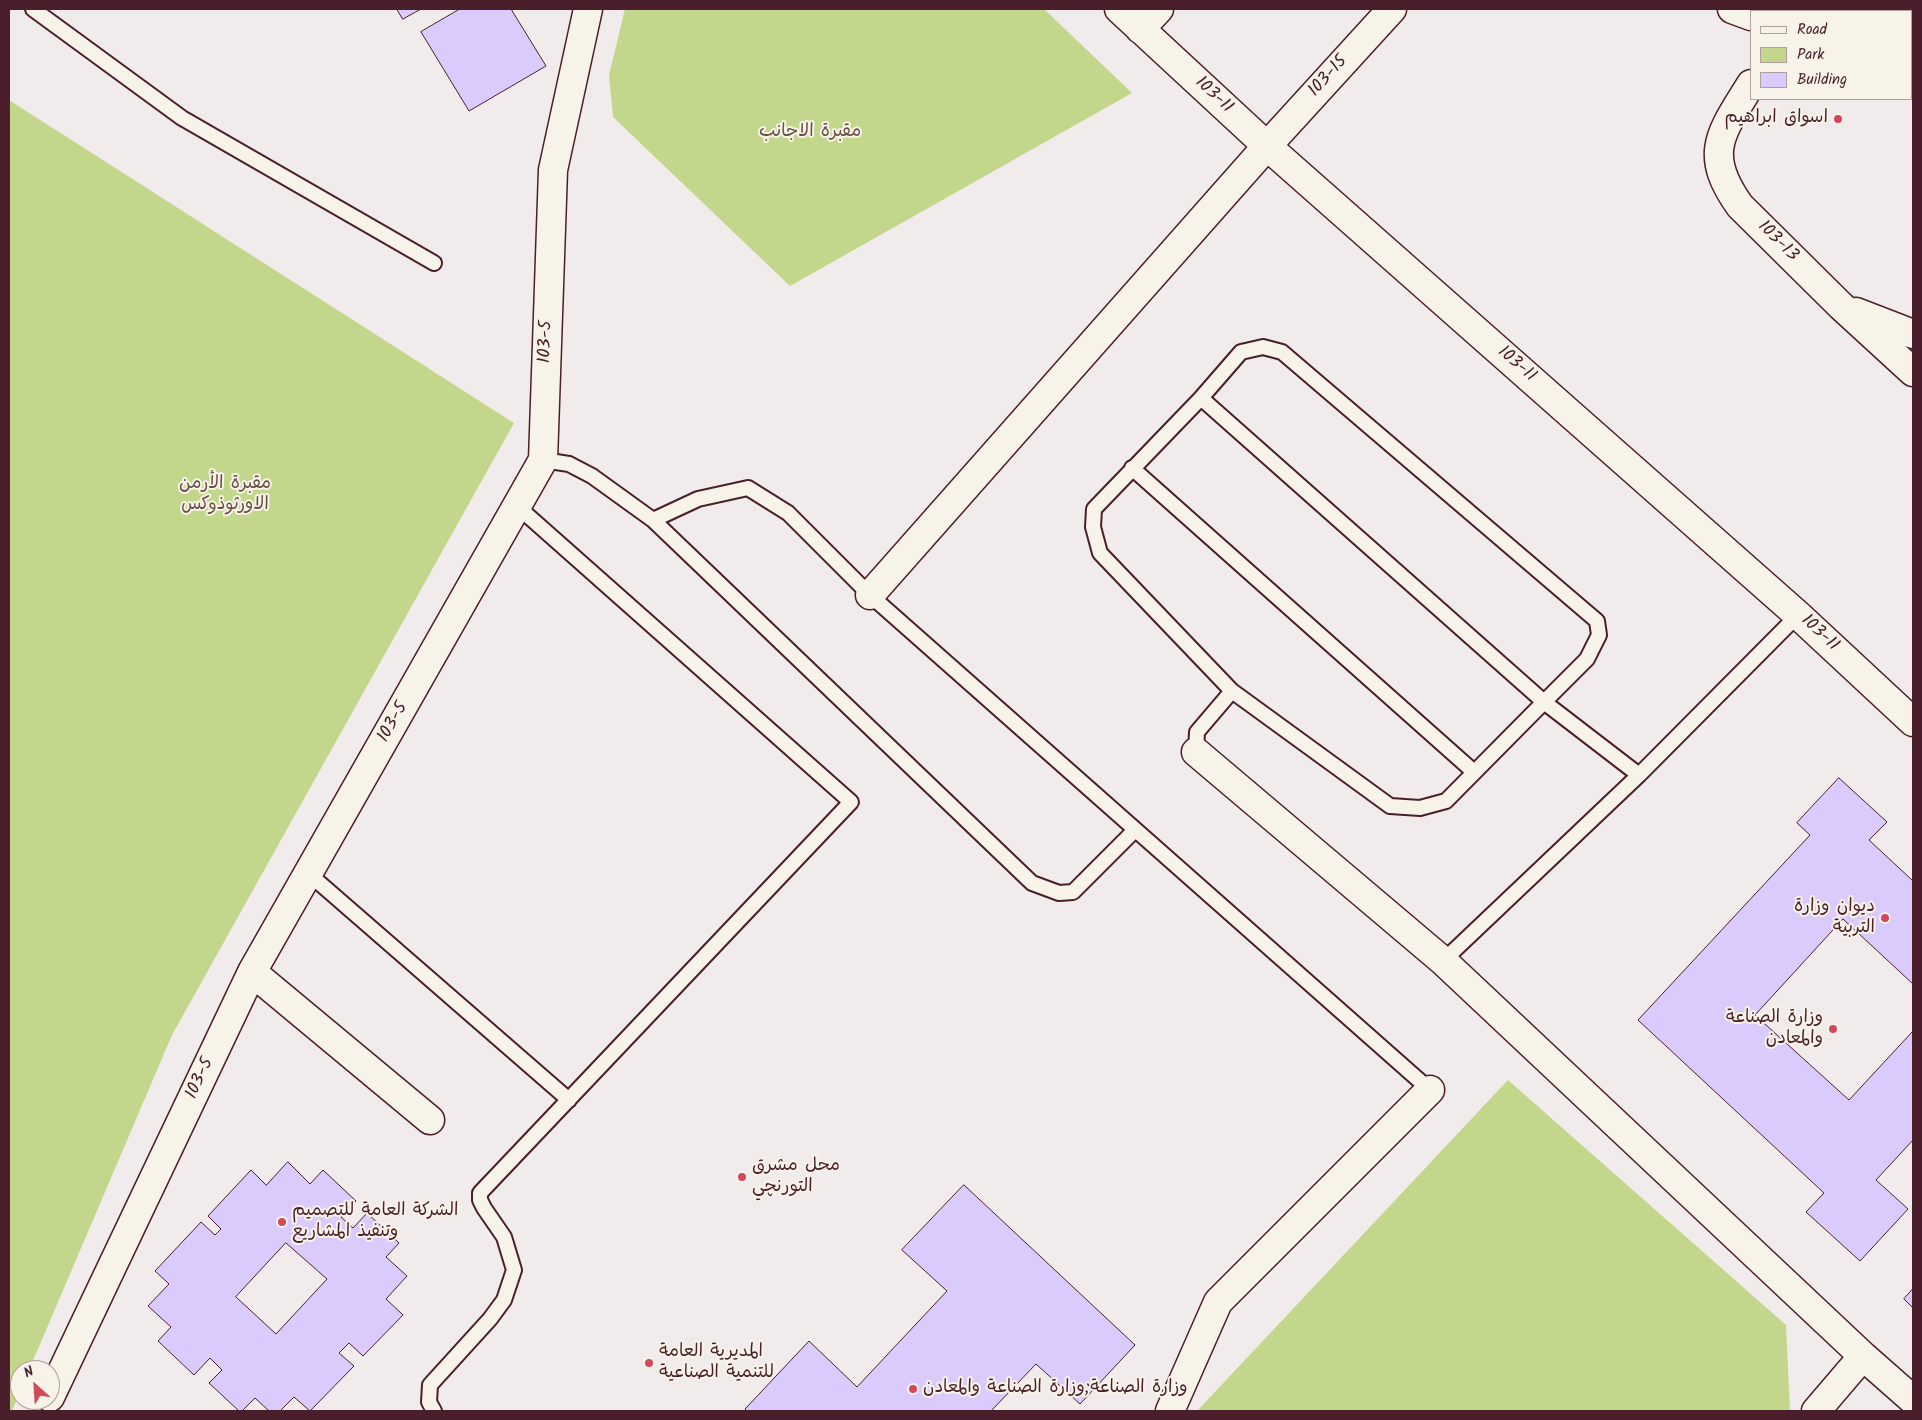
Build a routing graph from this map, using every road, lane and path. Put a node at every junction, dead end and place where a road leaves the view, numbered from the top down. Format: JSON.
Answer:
{"nodes":[{"id":1,"x":33,"y":9,"type":"edge"},
{"id":2,"x":588,"y":9,"type":"edge"},
{"id":3,"x":1118,"y":9,"type":"edge"},
{"id":4,"x":1159,"y":9,"type":"edge"},
{"id":5,"x":1392,"y":9,"type":"edge"},
{"id":6,"x":1732,"y":9,"type":"edge"},
{"id":7,"x":1750,"y":16,"type":"edge"},
{"id":8,"x":1140,"y":29,"type":"junction"},
{"id":9,"x":1750,"y":86,"type":"edge"},
{"id":10,"x":1267,"y":146,"type":"junction"},
{"id":11,"x":434,"y":263,"type":"dead end"},
{"id":12,"x":1841,"y":306,"type":"junction"},
{"id":13,"x":1913,"y":334,"type":"edge"},
{"id":14,"x":1913,"y":372,"type":"edge"},
{"id":15,"x":1201,"y":398,"type":"junction"},
{"id":16,"x":543,"y":460,"type":"junction"},
{"id":17,"x":1132,"y":468,"type":"junction"},
{"id":18,"x":517,"y":506,"type":"junction"},
{"id":19,"x":653,"y":520,"type":"junction"},
{"id":20,"x":870,"y":595,"type":"junction"},
{"id":21,"x":1798,"y":615,"type":"junction"},
{"id":22,"x":1232,"y":691,"type":"junction"},
{"id":23,"x":1544,"y":702,"type":"junction"},
{"id":24,"x":1913,"y":722,"type":"edge"},
{"id":25,"x":1196,"y":752,"type":"joint"},
{"id":26,"x":1474,"y":772,"type":"junction"},
{"id":27,"x":1639,"y":776,"type":"junction"},
{"id":28,"x":1136,"y":830,"type":"junction"},
{"id":29,"x":308,"y":873,"type":"junction"},
{"id":30,"x":1442,"y":961,"type":"junction"},
{"id":31,"x":252,"y":972,"type":"junction"},
{"id":32,"x":1430,"y":1090,"type":"joint"},
{"id":33,"x":569,"y":1100,"type":"junction"},
{"id":34,"x":430,"y":1120,"type":"dead end"},
{"id":35,"x":1862,"y":1356,"type":"junction"},
{"id":36,"x":60,"y":1376,"type":"edge"},
{"id":37,"x":1913,"y":1400,"type":"edge"},
{"id":38,"x":434,"y":1411,"type":"edge"},
{"id":39,"x":1170,"y":1411,"type":"edge"},
{"id":40,"x":1816,"y":1411,"type":"edge"}],
"edges":[{"from":1,"to":11,"type":"lane"},
{"from":2,"to":16,"type":"street","name":"103-5"},
{"from":3,"to":8,"type":"street","name":"103-11"},
{"from":4,"to":8,"type":"street"},
{"from":5,"to":10,"type":"street","name":"103-15"},
{"from":6,"to":7,"type":"street"},
{"from":8,"to":10,"type":"street","name":"103-11"},
{"from":9,"to":12,"type":"street","name":"103-13"},
{"from":10,"to":20,"type":"street","name":"103-15"},
{"from":10,"to":21,"type":"street","name":"103-11"},
{"from":12,"to":13,"type":"street"},
{"from":12,"to":14,"type":"street","name":"103-13"},
{"from":15,"to":17,"type":"lane"},
{"from":15,"to":23,"type":"lane"},
{"from":15,"to":23,"type":"lane"},
{"from":16,"to":18,"type":"street","name":"103-5"},
{"from":16,"to":19,"type":"lane"},
{"from":17,"to":22,"type":"lane"},
{"from":17,"to":26,"type":"lane"},
{"from":18,"to":29,"type":"street","name":"103-5"},
{"from":18,"to":33,"type":"lane"},
{"from":19,"to":20,"type":"lane"},
{"from":19,"to":28,"type":"lane"},
{"from":20,"to":28,"type":"lane"},
{"from":21,"to":24,"type":"street","name":"103-11"},
{"from":21,"to":27,"type":"lane"},
{"from":22,"to":25,"type":"lane"},
{"from":22,"to":26,"type":"lane"},
{"from":23,"to":26,"type":"lane"},
{"from":23,"to":27,"type":"lane"},
{"from":25,"to":30,"type":"street"},
{"from":27,"to":30,"type":"lane"},
{"from":28,"to":32,"type":"lane"},
{"from":29,"to":31,"type":"street","name":"103-5"},
{"from":29,"to":33,"type":"lane"},
{"from":30,"to":35,"type":"street"},
{"from":31,"to":34,"type":"street"},
{"from":31,"to":36,"type":"street","name":"103-5"},
{"from":32,"to":39,"type":"street"},
{"from":33,"to":38,"type":"lane"},
{"from":35,"to":37,"type":"street"},
{"from":35,"to":40,"type":"street"}]}
